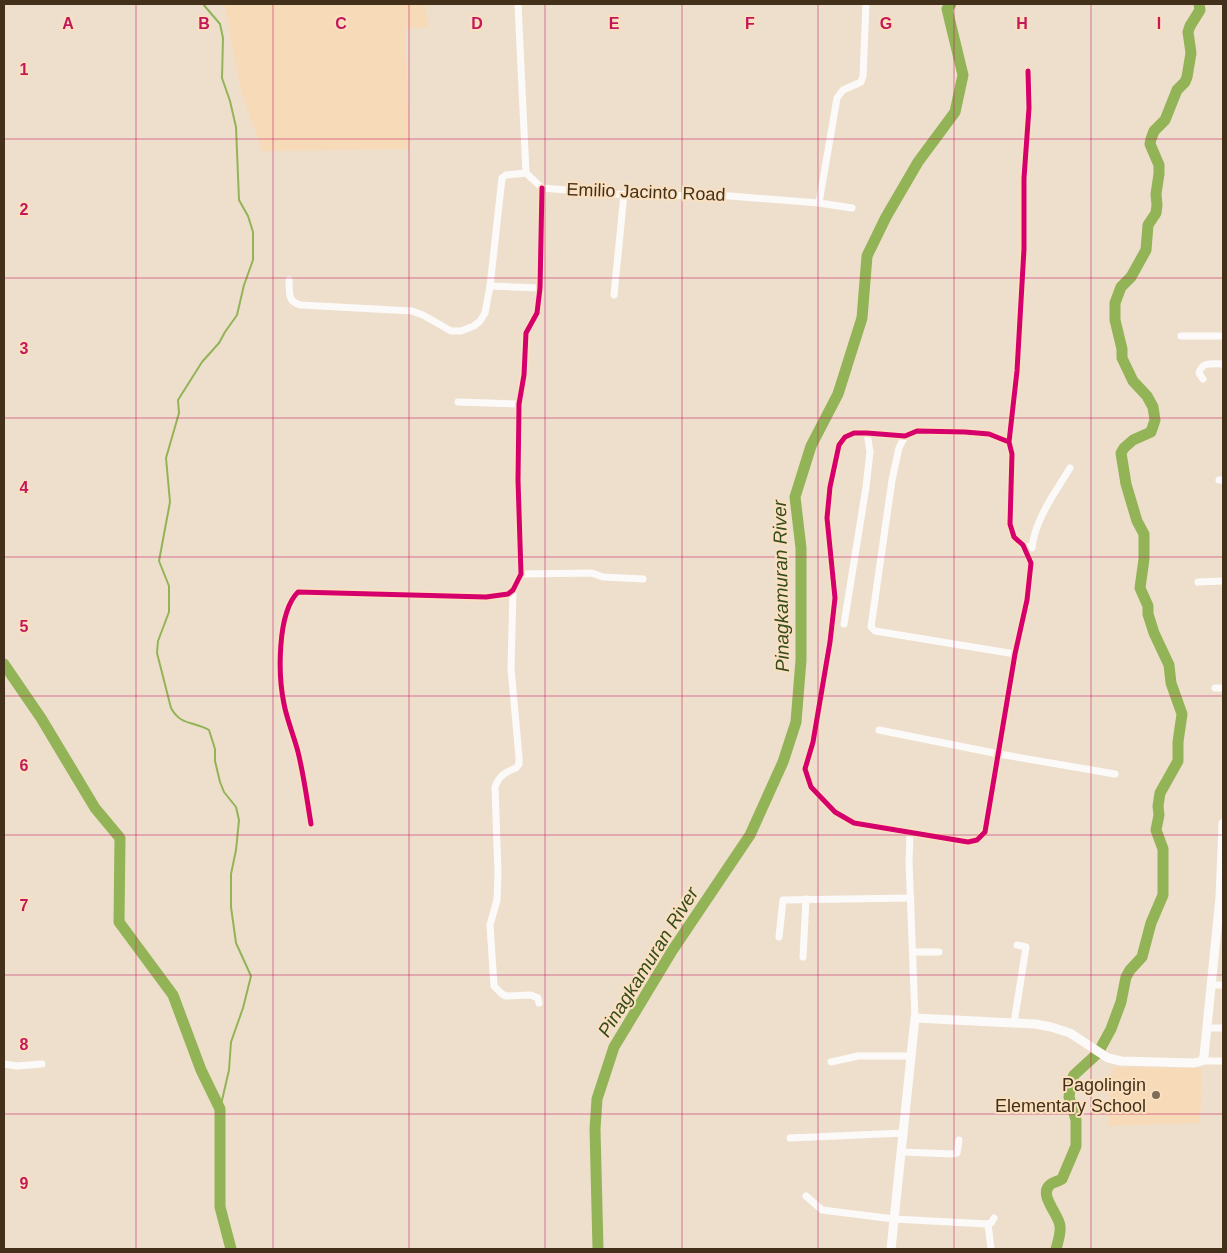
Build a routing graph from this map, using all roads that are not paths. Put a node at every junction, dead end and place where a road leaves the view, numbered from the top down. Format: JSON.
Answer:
{"nodes":[{"id":1,"x":518,"y":4,"type":"edge"},
{"id":2,"x":866,"y":4,"type":"edge"},
{"id":3,"x":1028,"y":71,"type":"dead end"},
{"id":4,"x":526,"y":174,"type":"junction"},
{"id":5,"x":542,"y":188,"type":"junction"},
{"id":6,"x":624,"y":194,"type":"junction"},
{"id":7,"x":819,"y":203,"type":"junction"},
{"id":8,"x":852,"y":208,"type":"dead end"},
{"id":9,"x":289,"y":280,"type":"dead end"},
{"id":10,"x":490,"y":286,"type":"junction"},
{"id":11,"x":540,"y":288,"type":"junction"},
{"id":12,"x":614,"y":296,"type":"dead end"},
{"id":13,"x":1181,"y":336,"type":"dead end"},
{"id":14,"x":1223,"y":336,"type":"edge"},
{"id":15,"x":1223,"y":364,"type":"edge"},
{"id":16,"x":1202,"y":379,"type":"dead end"},
{"id":17,"x":458,"y":402,"type":"dead end"},
{"id":18,"x":519,"y":404,"type":"junction"},
{"id":19,"x":867,"y":433,"type":"junction"},
{"id":20,"x":905,"y":436,"type":"junction"},
{"id":21,"x":1009,"y":442,"type":"junction"},
{"id":22,"x":1070,"y":468,"type":"dead end"},
{"id":23,"x":1023,"y":544,"type":"junction"},
{"id":24,"x":520,"y":574,"type":"junction"},
{"id":25,"x":643,"y":579,"type":"dead end"},
{"id":26,"x":1223,"y":581,"type":"edge"},
{"id":27,"x":1198,"y":582,"type":"dead end"},
{"id":28,"x":514,"y":590,"type":"junction"},
{"id":29,"x":844,"y":624,"type":"dead end"},
{"id":30,"x":1015,"y":654,"type":"junction"},
{"id":31,"x":879,"y":730,"type":"dead end"},
{"id":32,"x":999,"y":754,"type":"junction"},
{"id":33,"x":1115,"y":774,"type":"dead end"},
{"id":34,"x":1223,"y":823,"type":"edge"},
{"id":35,"x":311,"y":824,"type":"dead end"},
{"id":36,"x":910,"y":833,"type":"junction"},
{"id":37,"x":1222,"y":848,"type":"edge"},
{"id":38,"x":911,"y":898,"type":"junction"},
{"id":39,"x":1222,"y":898,"type":"edge"},
{"id":40,"x":806,"y":899,"type":"junction"},
{"id":41,"x":779,"y":937,"type":"dead end"},
{"id":42,"x":1017,"y":945,"type":"dead end"},
{"id":43,"x":913,"y":952,"type":"junction"},
{"id":44,"x":939,"y":952,"type":"dead end"},
{"id":45,"x":803,"y":957,"type":"dead end"},
{"id":46,"x":1212,"y":985,"type":"junction"},
{"id":47,"x":1223,"y":985,"type":"edge"},
{"id":48,"x":539,"y":1003,"type":"dead end"},
{"id":49,"x":915,"y":1018,"type":"junction"},
{"id":50,"x":1014,"y":1023,"type":"junction"},
{"id":51,"x":1206,"y":1028,"type":"junction"},
{"id":52,"x":1223,"y":1028,"type":"edge"},
{"id":53,"x":911,"y":1056,"type":"junction"},
{"id":54,"x":1202,"y":1061,"type":"junction"},
{"id":55,"x":1223,"y":1061,"type":"edge"},
{"id":56,"x":831,"y":1062,"type":"dead end"},
{"id":57,"x":4,"y":1064,"type":"edge"},
{"id":58,"x":42,"y":1064,"type":"dead end"},
{"id":59,"x":904,"y":1133,"type":"junction"},
{"id":60,"x":790,"y":1138,"type":"dead end"},
{"id":61,"x":959,"y":1140,"type":"dead end"},
{"id":62,"x":902,"y":1152,"type":"junction"},
{"id":63,"x":806,"y":1196,"type":"dead end"},
{"id":64,"x":994,"y":1218,"type":"dead end"},
{"id":65,"x":894,"y":1219,"type":"junction"},
{"id":66,"x":988,"y":1224,"type":"junction"},
{"id":67,"x":891,"y":1249,"type":"edge"},
{"id":68,"x":991,"y":1249,"type":"edge"}],
"edges":[{"from":1,"to":4,"type":"street"},
{"from":2,"to":7,"type":"street"},
{"from":3,"to":21,"type":"street"},
{"from":4,"to":5,"type":"street","name":"Emilio Jacinto Road"},
{"from":4,"to":10,"type":"street"},
{"from":5,"to":6,"type":"street","name":"Emilio Jacinto Road"},
{"from":5,"to":11,"type":"street"},
{"from":6,"to":7,"type":"street","name":"Emilio Jacinto Road"},
{"from":6,"to":12,"type":"street"},
{"from":7,"to":8,"type":"street","name":"Emilio Jacinto Road"},
{"from":9,"to":10,"type":"street"},
{"from":10,"to":11,"type":"street"},
{"from":11,"to":18,"type":"street"},
{"from":13,"to":14,"type":"street"},
{"from":15,"to":16,"type":"street"},
{"from":17,"to":18,"type":"street"},
{"from":18,"to":24,"type":"street"},
{"from":19,"to":20,"type":"street"},
{"from":19,"to":29,"type":"street"},
{"from":19,"to":36,"type":"street"},
{"from":20,"to":21,"type":"street"},
{"from":20,"to":30,"type":"street"},
{"from":21,"to":23,"type":"street"},
{"from":22,"to":23,"type":"street"},
{"from":23,"to":30,"type":"street"},
{"from":24,"to":25,"type":"street"},
{"from":24,"to":28,"type":"street"},
{"from":26,"to":27,"type":"street"},
{"from":28,"to":35,"type":"street"},
{"from":28,"to":48,"type":"street"},
{"from":30,"to":32,"type":"street"},
{"from":31,"to":32,"type":"street"},
{"from":32,"to":33,"type":"street"},
{"from":32,"to":36,"type":"street"},
{"from":34,"to":37,"type":"street"},
{"from":36,"to":38,"type":"street"},
{"from":37,"to":39,"type":"street"},
{"from":38,"to":40,"type":"street"},
{"from":38,"to":43,"type":"street"},
{"from":39,"to":46,"type":"street"},
{"from":40,"to":41,"type":"street"},
{"from":40,"to":45,"type":"street"},
{"from":42,"to":50,"type":"street"},
{"from":43,"to":44,"type":"street"},
{"from":43,"to":49,"type":"street"},
{"from":46,"to":47,"type":"street"},
{"from":46,"to":51,"type":"street"},
{"from":49,"to":50,"type":"street"},
{"from":49,"to":53,"type":"street"},
{"from":50,"to":54,"type":"street"},
{"from":51,"to":52,"type":"street"},
{"from":51,"to":54,"type":"street"},
{"from":53,"to":56,"type":"street"},
{"from":53,"to":59,"type":"street"},
{"from":54,"to":55,"type":"street"},
{"from":57,"to":58,"type":"street"},
{"from":59,"to":60,"type":"street"},
{"from":59,"to":62,"type":"street"},
{"from":61,"to":62,"type":"street"},
{"from":62,"to":65,"type":"street"},
{"from":63,"to":65,"type":"street"},
{"from":64,"to":66,"type":"street"},
{"from":65,"to":66,"type":"street"},
{"from":65,"to":67,"type":"street"},
{"from":66,"to":68,"type":"street"}]}
